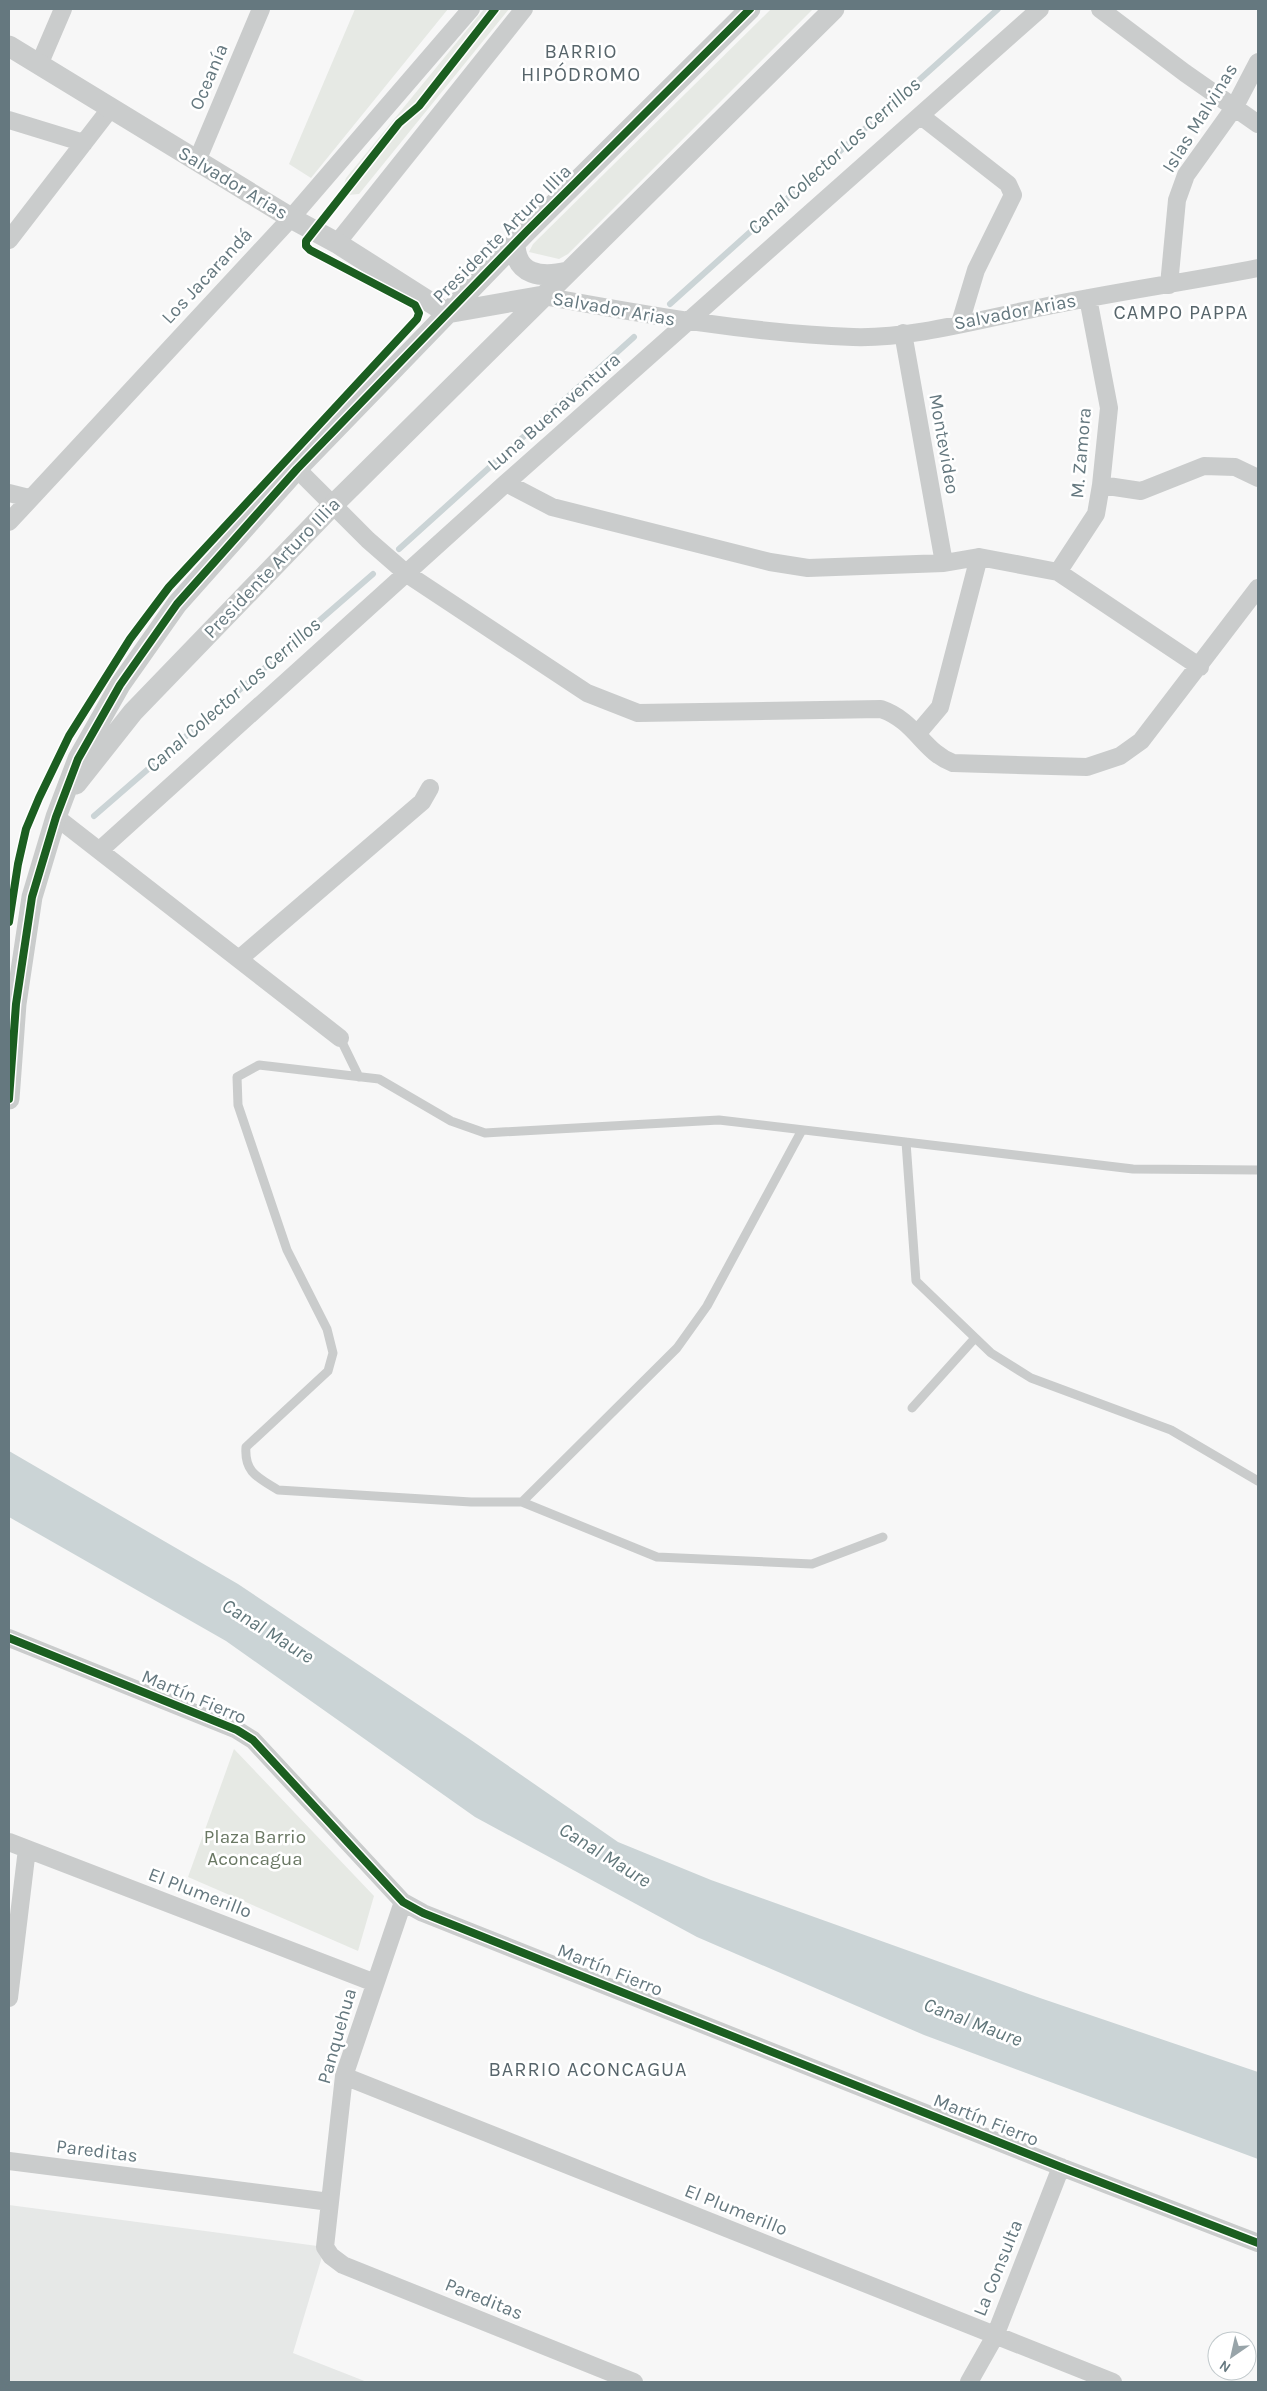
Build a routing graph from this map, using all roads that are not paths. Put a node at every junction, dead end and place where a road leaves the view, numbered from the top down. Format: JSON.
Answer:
{"nodes":[{"id":1,"x":63,"y":9,"type":"edge"},
{"id":2,"x":261,"y":9,"type":"edge"},
{"id":3,"x":471,"y":9,"type":"edge"},
{"id":4,"x":524,"y":9,"type":"edge"},
{"id":5,"x":750,"y":9,"type":"edge"},
{"id":6,"x":834,"y":9,"type":"edge"},
{"id":7,"x":1040,"y":9,"type":"edge"},
{"id":8,"x":1100,"y":9,"type":"edge"},
{"id":9,"x":9,"y":46,"type":"edge"},
{"id":10,"x":1258,"y":62,"type":"edge"},
{"id":11,"x":39,"y":65,"type":"junction"},
{"id":12,"x":1234,"y":108,"type":"junction"},
{"id":13,"x":110,"y":109,"type":"junction"},
{"id":14,"x":921,"y":116,"type":"junction"},
{"id":15,"x":9,"y":120,"type":"edge"},
{"id":16,"x":1258,"y":124,"type":"edge"},
{"id":17,"x":84,"y":143,"type":"junction"},
{"id":18,"x":197,"y":161,"type":"junction"},
{"id":19,"x":291,"y":218,"type":"junction"},
{"id":20,"x":9,"y":240,"type":"edge"},
{"id":21,"x":337,"y":243,"type":"junction"},
{"id":22,"x":515,"y":243,"type":"junction"},
{"id":23,"x":1258,"y":268,"type":"edge"},
{"id":24,"x":568,"y":272,"type":"junction"},
{"id":25,"x":1169,"y":285,"type":"junction"},
{"id":26,"x":544,"y":296,"type":"junction"},
{"id":27,"x":1088,"y":298,"type":"junction"},
{"id":28,"x":447,"y":313,"type":"junction"},
{"id":29,"x":688,"y":322,"type":"junction"},
{"id":30,"x":960,"y":324,"type":"junction"},
{"id":31,"x":902,"y":333,"type":"junction"},
{"id":32,"x":297,"y":469,"type":"junction"},
{"id":33,"x":1258,"y":478,"type":"edge"},
{"id":34,"x":506,"y":483,"type":"junction"},
{"id":35,"x":1101,"y":485,"type":"junction"},
{"id":36,"x":9,"y":493,"type":"edge"},
{"id":37,"x":29,"y":498,"type":"junction"},
{"id":38,"x":333,"y":505,"type":"junction"},
{"id":39,"x":9,"y":522,"type":"edge"},
{"id":40,"x":979,"y":557,"type":"junction"},
{"id":41,"x":944,"y":562,"type":"junction"},
{"id":42,"x":1058,"y":572,"type":"junction"},
{"id":43,"x":407,"y":574,"type":"junction"},
{"id":44,"x":1258,"y":588,"type":"edge"},
{"id":45,"x":1200,"y":667,"type":"junction"},
{"id":46,"x":918,"y":733,"type":"junction"},
{"id":47,"x":430,"y":788,"type":"dead end"},
{"id":48,"x":60,"y":808,"type":"junction"},
{"id":49,"x":100,"y":850,"type":"junction"},
{"id":50,"x":239,"y":960,"type":"junction"},
{"id":51,"x":340,"y":1038,"type":"joint"},
{"id":52,"x":359,"y":1077,"type":"junction"},
{"id":53,"x":9,"y":1099,"type":"edge"},
{"id":54,"x":802,"y":1130,"type":"junction"},
{"id":55,"x":906,"y":1142,"type":"junction"},
{"id":56,"x":1258,"y":1170,"type":"edge"},
{"id":57,"x":975,"y":1338,"type":"junction"},
{"id":58,"x":912,"y":1408,"type":"dead end"},
{"id":59,"x":1258,"y":1481,"type":"edge"},
{"id":60,"x":522,"y":1502,"type":"junction"},
{"id":61,"x":883,"y":1537,"type":"dead end"},
{"id":62,"x":9,"y":1638,"type":"edge"},
{"id":63,"x":9,"y":1842,"type":"edge"},
{"id":64,"x":27,"y":1849,"type":"junction"},
{"id":65,"x":403,"y":1902,"type":"junction"},
{"id":66,"x":375,"y":1983,"type":"junction"},
{"id":67,"x":9,"y":1998,"type":"edge"},
{"id":68,"x":344,"y":2076,"type":"junction"},
{"id":69,"x":9,"y":2161,"type":"edge"},
{"id":70,"x":1061,"y":2167,"type":"junction"},
{"id":71,"x":330,"y":2202,"type":"junction"},
{"id":72,"x":1258,"y":2242,"type":"edge"},
{"id":73,"x":325,"y":2247,"type":"joint"},
{"id":74,"x":995,"y":2336,"type":"junction"},
{"id":75,"x":634,"y":2382,"type":"edge"},
{"id":76,"x":968,"y":2382,"type":"edge"},
{"id":77,"x":1114,"y":2382,"type":"edge"}],
"edges":[{"from":1,"to":11,"type":"street"},
{"from":2,"to":18,"type":"street","name":"Oceanía"},
{"from":3,"to":19,"type":"street","name":"Los Jacarandá"},
{"from":4,"to":21,"type":"street"},
{"from":5,"to":22,"type":"street","name":"Presidente Arturo Illia"},
{"from":6,"to":24,"type":"street","name":"Presidente Arturo Illia"},
{"from":7,"to":14,"type":"street","name":"Luna Buenaventura"},
{"from":8,"to":12,"type":"street"},
{"from":9,"to":11,"type":"street","name":"Salvador Arias"},
{"from":10,"to":12,"type":"street","name":"Islas Malvinas"},
{"from":11,"to":13,"type":"street","name":"Salvador Arias"},
{"from":12,"to":16,"type":"street"},
{"from":12,"to":25,"type":"street","name":"Islas Malvinas"},
{"from":13,"to":17,"type":"street"},
{"from":13,"to":18,"type":"street","name":"Salvador Arias"},
{"from":14,"to":29,"type":"street","name":"Luna Buenaventura"},
{"from":14,"to":30,"type":"street"},
{"from":15,"to":17,"type":"street"},
{"from":17,"to":20,"type":"street"},
{"from":18,"to":19,"type":"street","name":"Salvador Arias"},
{"from":19,"to":21,"type":"street","name":"Salvador Arias"},
{"from":19,"to":37,"type":"street","name":"Los Jacarandá"},
{"from":21,"to":28,"type":"street","name":"Salvador Arias"},
{"from":22,"to":24,"type":"street"},
{"from":22,"to":28,"type":"street","name":"Presidente Arturo Illia"},
{"from":23,"to":25,"type":"street","name":"Salvador Arias"},
{"from":24,"to":26,"type":"street","name":"Presidente Arturo Illia"},
{"from":25,"to":27,"type":"street","name":"Salvador Arias"},
{"from":26,"to":28,"type":"street","name":"Salvador Arias"},
{"from":26,"to":29,"type":"street","name":"Salvador Arias"},
{"from":26,"to":38,"type":"street","name":"Presidente Arturo Illia"},
{"from":27,"to":30,"type":"street","name":"Salvador Arias"},
{"from":27,"to":35,"type":"street","name":"M. Zamora"},
{"from":28,"to":32,"type":"street","name":"Presidente Arturo Illia"},
{"from":29,"to":31,"type":"street","name":"Salvador Arias"},
{"from":29,"to":34,"type":"street","name":"Luna Buenaventura"},
{"from":30,"to":31,"type":"street","name":"Salvador Arias"},
{"from":31,"to":41,"type":"street","name":"Montevideo"},
{"from":32,"to":38,"type":"street"},
{"from":32,"to":48,"type":"street","name":"Presidente Arturo Illia"},
{"from":33,"to":35,"type":"street"},
{"from":34,"to":41,"type":"street"},
{"from":34,"to":43,"type":"street","name":"Luna Buenaventura"},
{"from":35,"to":42,"type":"street","name":"M. Zamora"},
{"from":36,"to":37,"type":"street"},
{"from":37,"to":39,"type":"street","name":"Los Jacarandá"},
{"from":38,"to":43,"type":"street"},
{"from":38,"to":48,"type":"street","name":"Presidente Arturo Illia"},
{"from":40,"to":41,"type":"street"},
{"from":40,"to":42,"type":"street"},
{"from":40,"to":46,"type":"street"},
{"from":42,"to":45,"type":"street"},
{"from":43,"to":46,"type":"street"},
{"from":43,"to":49,"type":"street","name":"Luna Buenaventura"},
{"from":44,"to":45,"type":"street"},
{"from":45,"to":46,"type":"street"},
{"from":47,"to":50,"type":"street"},
{"from":48,"to":49,"type":"street"},
{"from":48,"to":53,"type":"street","name":"Presidente Arturo Illia"},
{"from":49,"to":50,"type":"street"},
{"from":50,"to":51,"type":"street"},
{"from":51,"to":52,"type":"lane"},
{"from":52,"to":54,"type":"lane"},
{"from":52,"to":60,"type":"lane"},
{"from":54,"to":55,"type":"lane"},
{"from":54,"to":60,"type":"lane"},
{"from":55,"to":56,"type":"lane"},
{"from":55,"to":57,"type":"lane"},
{"from":57,"to":58,"type":"lane"},
{"from":57,"to":59,"type":"lane"},
{"from":60,"to":61,"type":"lane"},
{"from":62,"to":65,"type":"street","name":"Martín Fierro"},
{"from":63,"to":64,"type":"street","name":"El Plumerillo"},
{"from":64,"to":66,"type":"street","name":"El Plumerillo"},
{"from":64,"to":67,"type":"street"},
{"from":65,"to":66,"type":"street","name":"Panquehua"},
{"from":65,"to":70,"type":"street","name":"Martín Fierro"},
{"from":66,"to":68,"type":"street","name":"Panquehua"},
{"from":68,"to":71,"type":"street","name":"Panquehua"},
{"from":68,"to":74,"type":"street","name":"El Plumerillo"},
{"from":69,"to":71,"type":"street","name":"Pareditas"},
{"from":70,"to":72,"type":"street","name":"Martín Fierro"},
{"from":70,"to":74,"type":"street","name":"La Consulta"},
{"from":71,"to":73,"type":"street","name":"Panquehua"},
{"from":73,"to":75,"type":"street","name":"Pareditas"},
{"from":74,"to":76,"type":"street","name":"La Consulta"},
{"from":74,"to":77,"type":"street","name":"El Plumerillo"}]}
